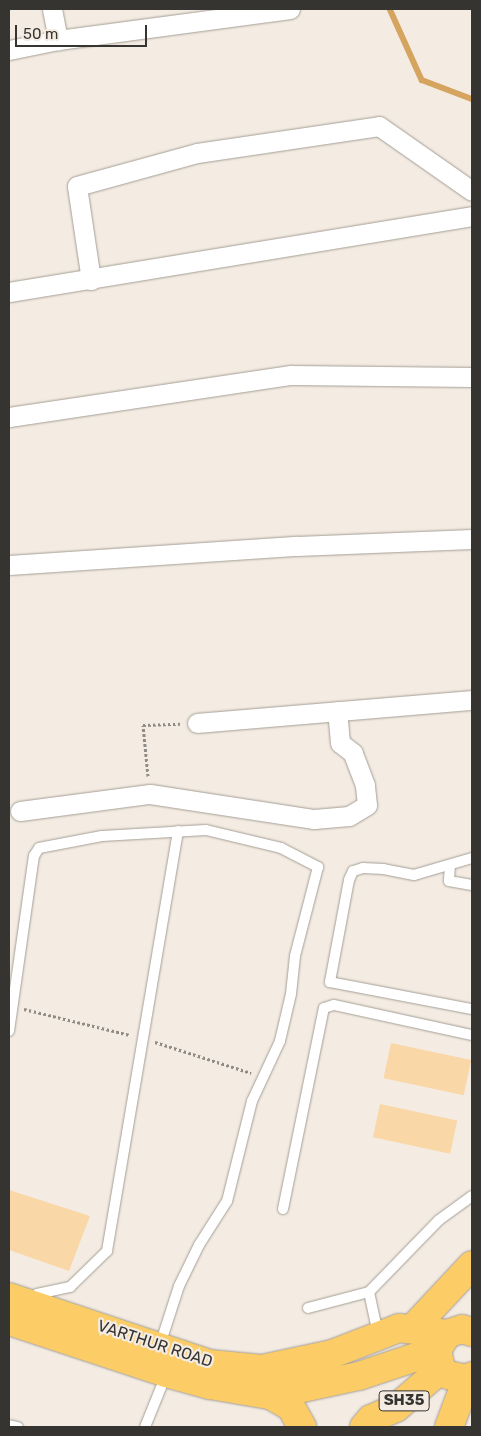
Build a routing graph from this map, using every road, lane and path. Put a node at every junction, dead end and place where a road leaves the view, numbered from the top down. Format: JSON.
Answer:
{"nodes":[{"id":1,"x":52,"y":9,"type":"edge"},
{"id":2,"x":290,"y":9,"type":"edge"},
{"id":3,"x":58,"y":40,"type":"junction"},
{"id":4,"x":9,"y":50,"type":"edge"},
{"id":5,"x":472,"y":191,"type":"edge"},
{"id":6,"x":472,"y":216,"type":"edge"},
{"id":7,"x":91,"y":280,"type":"junction"},
{"id":8,"x":9,"y":292,"type":"edge"},
{"id":9,"x":472,"y":378,"type":"edge"},
{"id":10,"x":9,"y":417,"type":"edge"},
{"id":11,"x":472,"y":539,"type":"edge"},
{"id":12,"x":9,"y":565,"type":"edge"},
{"id":13,"x":472,"y":700,"type":"edge"},
{"id":14,"x":337,"y":711,"type":"junction"},
{"id":15,"x":197,"y":723,"type":"joint"},
{"id":16,"x":150,"y":794,"type":"junction"},
{"id":17,"x":15,"y":813,"type":"edge"},
{"id":18,"x":178,"y":831,"type":"junction"},
{"id":19,"x":472,"y":858,"type":"edge"},
{"id":20,"x":450,"y":865,"type":"junction"},
{"id":21,"x":472,"y":885,"type":"edge"},
{"id":22,"x":472,"y":1009,"type":"edge"},
{"id":23,"x":9,"y":1031,"type":"edge"},
{"id":24,"x":472,"y":1035,"type":"edge"},
{"id":25,"x":472,"y":1196,"type":"edge"},
{"id":26,"x":283,"y":1209,"type":"dead end"},
{"id":27,"x":472,"y":1265,"type":"edge"},
{"id":28,"x":370,"y":1292,"type":"junction"},
{"id":29,"x":37,"y":1294,"type":"dead end"},
{"id":30,"x":9,"y":1297,"type":"edge"},
{"id":31,"x":308,"y":1308,"type":"dead end"},
{"id":32,"x":9,"y":1321,"type":"edge"},
{"id":33,"x":413,"y":1328,"type":"junction"},
{"id":34,"x":378,"y":1334,"type":"junction"},
{"id":35,"x":455,"y":1339,"type":"edge"},
{"id":36,"x":159,"y":1346,"type":"junction"},
{"id":37,"x":166,"y":1373,"type":"junction"},
{"id":38,"x":470,"y":1377,"type":"edge"},
{"id":39,"x":270,"y":1395,"type":"junction"},
{"id":40,"x":9,"y":1425,"type":"edge"},
{"id":41,"x":18,"y":1427,"type":"edge"},
{"id":42,"x":145,"y":1427,"type":"edge"},
{"id":43,"x":302,"y":1427,"type":"edge"},
{"id":44,"x":364,"y":1427,"type":"edge"},
{"id":45,"x":449,"y":1427,"type":"edge"}],
"edges":[{"from":1,"to":3,"type":"street"},
{"from":2,"to":3,"type":"street"},
{"from":3,"to":4,"type":"street"},
{"from":5,"to":7,"type":"street"},
{"from":6,"to":7,"type":"street"},
{"from":7,"to":8,"type":"street"},
{"from":9,"to":10,"type":"street"},
{"from":11,"to":12,"type":"street"},
{"from":13,"to":14,"type":"street"},
{"from":14,"to":15,"type":"street"},
{"from":14,"to":16,"type":"street"},
{"from":15,"to":16,"type":"path"},
{"from":16,"to":17,"type":"street"},
{"from":18,"to":23,"type":"lane"},
{"from":18,"to":29,"type":"lane"},
{"from":18,"to":36,"type":"lane"},
{"from":19,"to":20,"type":"lane"},
{"from":20,"to":21,"type":"lane"},
{"from":20,"to":22,"type":"lane"},
{"from":24,"to":26,"type":"lane"},
{"from":25,"to":28,"type":"lane"},
{"from":27,"to":33,"type":"main road"},
{"from":28,"to":31,"type":"lane"},
{"from":28,"to":34,"type":"lane"},
{"from":30,"to":36,"type":"main road","name":"VARTHUR ROAD"},
{"from":32,"to":37,"type":"main road","name":"VARTHUR ROAD"},
{"from":33,"to":34,"type":"main road","name":"VARTHUR ROAD"},
{"from":33,"to":35,"type":"main road","name":"VARTHUR ROAD"},
{"from":34,"to":36,"type":"main road","name":"VARTHUR ROAD"},
{"from":35,"to":38,"type":"main road","number":"SH35"},
{"from":35,"to":39,"type":"main road","name":"VARTHUR ROAD"},
{"from":35,"to":44,"type":"main road","number":"SH35"},
{"from":37,"to":39,"type":"main road","name":"VARTHUR ROAD"},
{"from":37,"to":42,"type":"lane"},
{"from":38,"to":45,"type":"main road","number":"SH35"},
{"from":39,"to":43,"type":"main road"},
{"from":40,"to":41,"type":"lane"}]}
